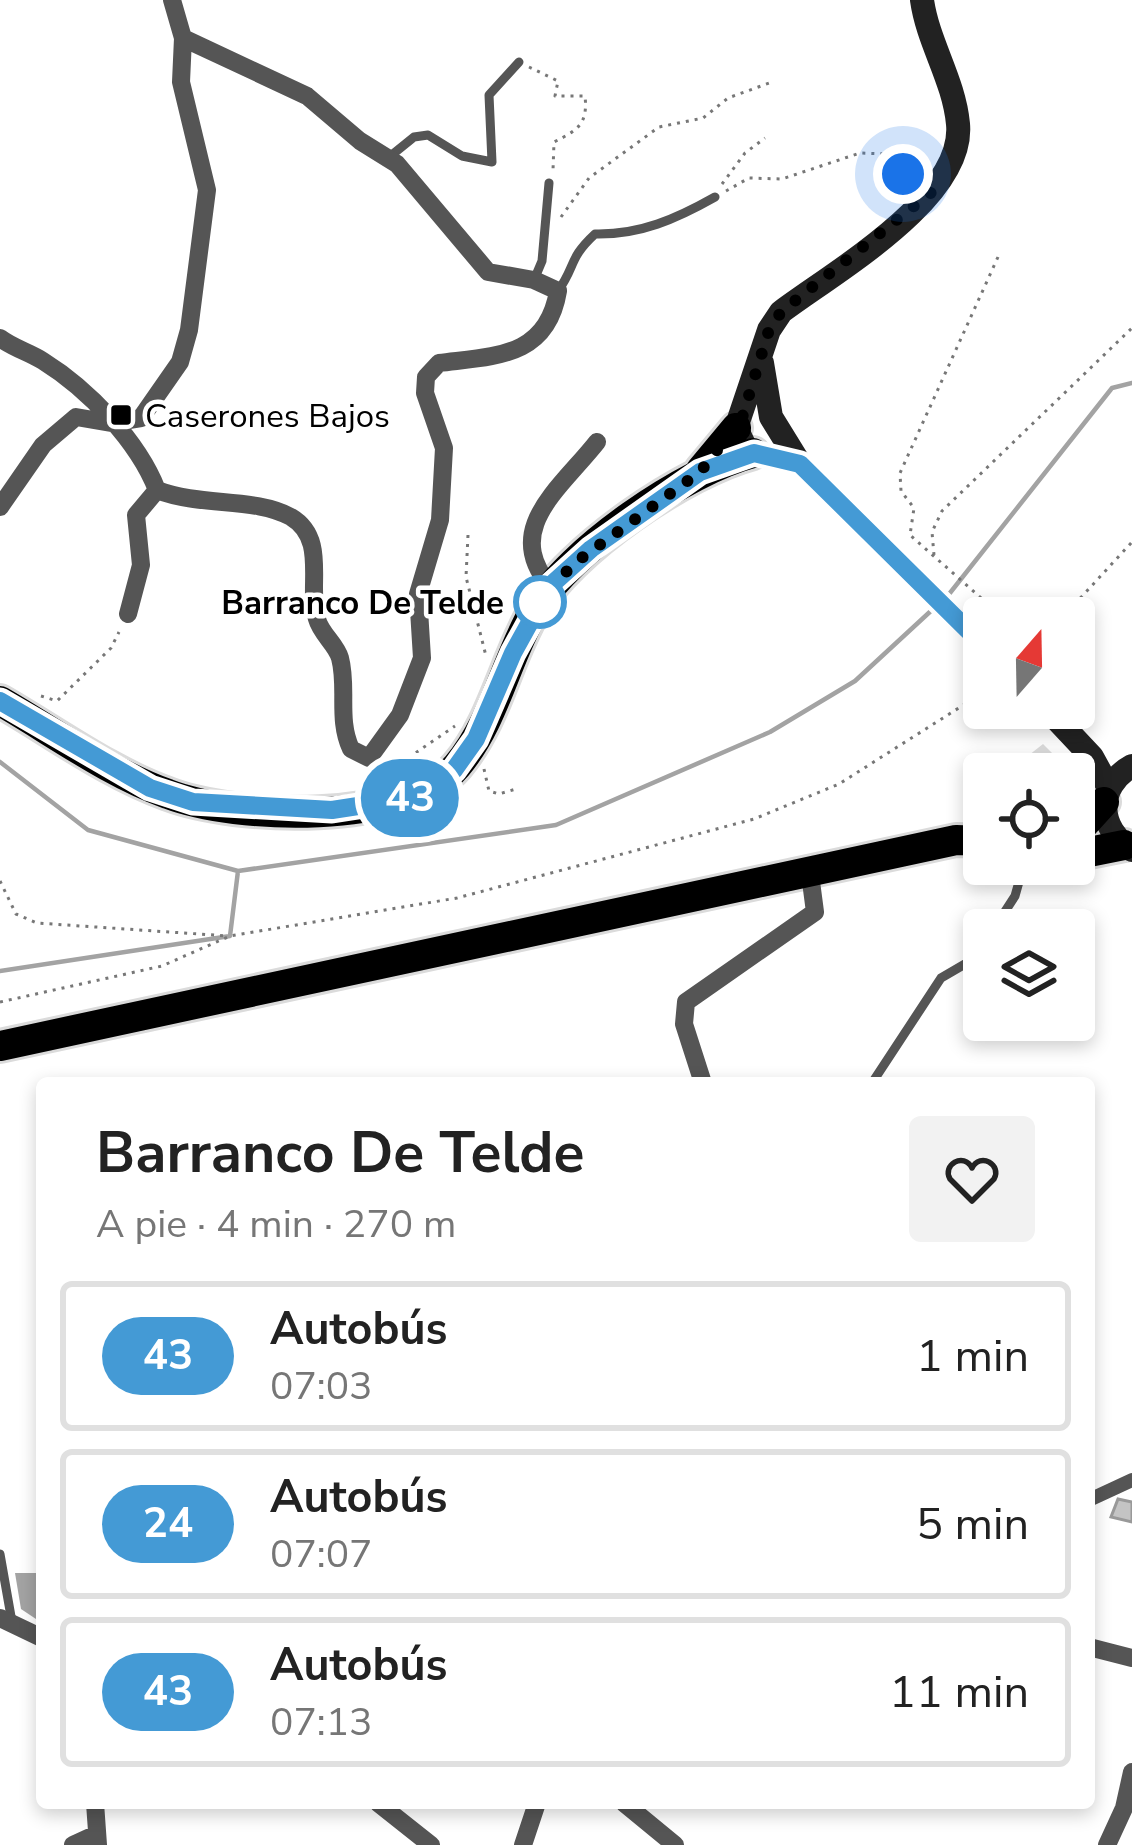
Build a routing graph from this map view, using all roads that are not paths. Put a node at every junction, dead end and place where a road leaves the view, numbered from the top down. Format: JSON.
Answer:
{"nodes":[{"id":1,"x":172,"y":0,"type":"edge"},
{"id":2,"x":922,"y":0,"type":"edge"},
{"id":3,"x":183,"y":38,"type":"junction"},
{"id":4,"x":519,"y":62,"type":"road end"},
{"id":5,"x":388,"y":158,"type":"junction"},
{"id":6,"x":549,"y":183,"type":"road end"},
{"id":7,"x":715,"y":197,"type":"road end"},
{"id":8,"x":534,"y":280,"type":"junction"},
{"id":9,"x":558,"y":291,"type":"junction"},
{"id":10,"x":0,"y":338,"type":"edge"},
{"id":11,"x":761,"y":355,"type":"junction"},
{"id":12,"x":111,"y":423,"type":"junction"},
{"id":13,"x":774,"y":423,"type":"junction"},
{"id":14,"x":748,"y":438,"type":"junction"},
{"id":15,"x":597,"y":442,"type":"dead end"},
{"id":16,"x":800,"y":464,"type":"junction"},
{"id":17,"x":157,"y":490,"type":"junction"},
{"id":18,"x":0,"y":507,"type":"edge"},
{"id":19,"x":550,"y":586,"type":"junction"},
{"id":20,"x":128,"y":614,"type":"road end"},
{"id":21,"x":963,"y":625,"type":"edge"},
{"id":22,"x":0,"y":701,"type":"edge"},
{"id":23,"x":1067,"y":729,"type":"edge"},
{"id":24,"x":1077,"y":739,"type":"junction"},
{"id":25,"x":1132,"y":765,"type":"edge"},
{"id":26,"x":1107,"y":795,"type":"junction"},
{"id":27,"x":1095,"y":810,"type":"edge"},
{"id":28,"x":963,"y":840,"type":"edge"},
{"id":29,"x":1128,"y":847,"type":"edge"},
{"id":30,"x":1095,"y":852,"type":"edge"},
{"id":31,"x":810,"y":874,"type":"junction"},
{"id":32,"x":963,"y":965,"type":"edge"},
{"id":33,"x":0,"y":1046,"type":"edge"},
{"id":34,"x":701,"y":1077,"type":"edge"},
{"id":35,"x":876,"y":1077,"type":"edge"},
{"id":36,"x":1132,"y":1480,"type":"edge"},
{"id":37,"x":1095,"y":1497,"type":"edge"},
{"id":38,"x":0,"y":1553,"type":"edge"},
{"id":39,"x":6,"y":1620,"type":"edge"},
{"id":40,"x":36,"y":1635,"type":"edge"},
{"id":41,"x":1095,"y":1649,"type":"edge"},
{"id":42,"x":1132,"y":1658,"type":"edge"},
{"id":43,"x":1132,"y":1772,"type":"edge"},
{"id":44,"x":95,"y":1809,"type":"edge"},
{"id":45,"x":386,"y":1809,"type":"edge"},
{"id":46,"x":535,"y":1809,"type":"edge"},
{"id":47,"x":631,"y":1809,"type":"edge"},
{"id":48,"x":98,"y":1840,"type":"edge"},
{"id":49,"x":1109,"y":1844,"type":"edge"},
{"id":50,"x":73,"y":1845,"type":"edge"},
{"id":51,"x":431,"y":1845,"type":"edge"},
{"id":52,"x":523,"y":1845,"type":"edge"},
{"id":53,"x":675,"y":1845,"type":"edge"}],
"edges":[{"from":1,"to":3,"type":"street"},
{"from":2,"to":11,"type":"main road"},
{"from":3,"to":5,"type":"street"},
{"from":3,"to":12,"type":"street"},
{"from":4,"to":5,"type":"lane"},
{"from":5,"to":8,"type":"street"},
{"from":6,"to":8,"type":"lane"},
{"from":7,"to":9,"type":"lane"},
{"from":8,"to":9,"type":"street"},
{"from":9,"to":17,"type":"street"},
{"from":10,"to":12,"type":"street"},
{"from":11,"to":13,"type":"main road"},
{"from":11,"to":14,"type":"main road"},
{"from":12,"to":17,"type":"street"},
{"from":12,"to":18,"type":"street"},
{"from":13,"to":14,"type":"main road"},
{"from":13,"to":14,"type":"main road"},
{"from":13,"to":16,"type":"main road"},
{"from":14,"to":16,"type":"main road"},
{"from":14,"to":19,"type":"main road"},
{"from":15,"to":19,"type":"street"},
{"from":16,"to":21,"type":"main road"},
{"from":17,"to":20,"type":"street"},
{"from":19,"to":22,"type":"main road"},
{"from":23,"to":24,"type":"main road"},
{"from":24,"to":25,"type":"main road"},
{"from":24,"to":26,"type":"main road"},
{"from":25,"to":26,"type":"main road"},
{"from":26,"to":27,"type":"main road"},
{"from":26,"to":29,"type":"main road"},
{"from":28,"to":31,"type":"main road"},
{"from":29,"to":30,"type":"main road"},
{"from":31,"to":33,"type":"main road"},
{"from":31,"to":34,"type":"street"},
{"from":32,"to":35,"type":"lane"},
{"from":36,"to":37,"type":"street"},
{"from":38,"to":39,"type":"lane"},
{"from":39,"to":40,"type":"street"},
{"from":41,"to":42,"type":"street"},
{"from":43,"to":49,"type":"street"},
{"from":44,"to":48,"type":"street"},
{"from":45,"to":51,"type":"street"},
{"from":46,"to":52,"type":"street"},
{"from":47,"to":53,"type":"street"},
{"from":48,"to":50,"type":"street"}]}
